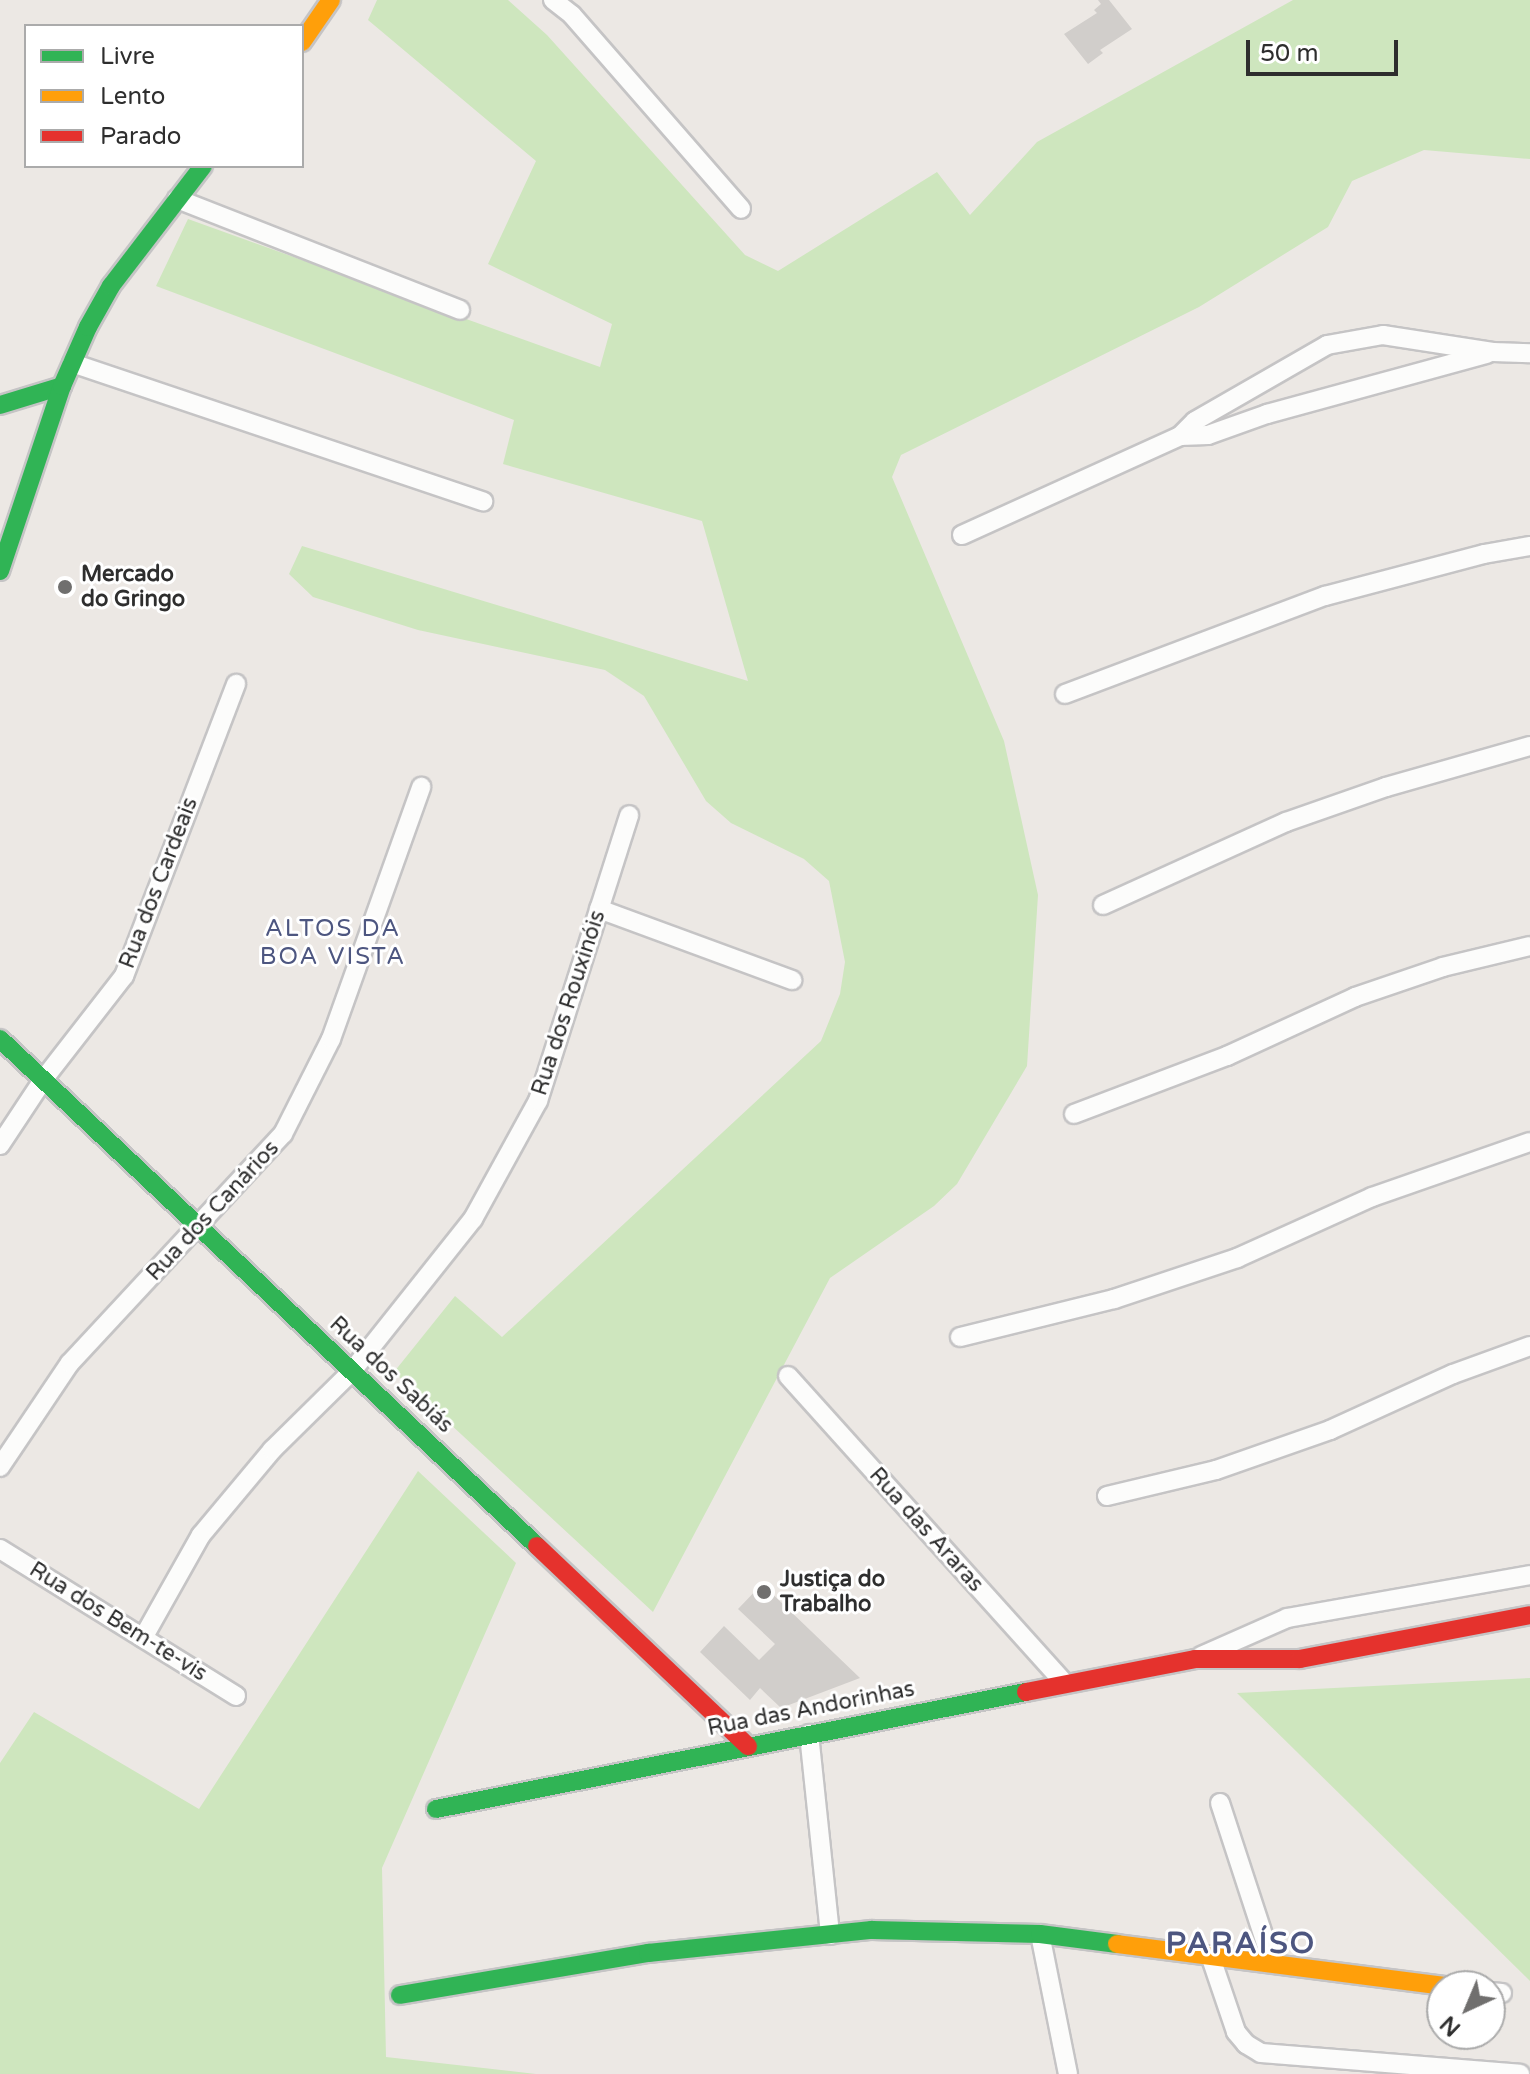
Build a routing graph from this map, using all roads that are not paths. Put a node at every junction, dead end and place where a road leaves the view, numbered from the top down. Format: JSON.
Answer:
{"nodes":[{"id":1,"x":331,"y":0,"type":"edge"},
{"id":2,"x":553,"y":0,"type":"edge"},
{"id":3,"x":304,"y":39,"type":"edge"},
{"id":4,"x":201,"y":168,"type":"edge"},
{"id":5,"x":177,"y":199,"type":"junction"},
{"id":6,"x":741,"y":209,"type":"dead end"},
{"id":7,"x":460,"y":310,"type":"dead end"},
{"id":8,"x":1493,"y":352,"type":"junction"},
{"id":9,"x":1530,"y":353,"type":"edge"},
{"id":10,"x":72,"y":363,"type":"junction"},
{"id":11,"x":62,"y":386,"type":"junction"},
{"id":12,"x":25,"y":399,"type":"junction"},
{"id":13,"x":0,"y":405,"type":"edge"},
{"id":14,"x":49,"y":428,"type":"junction"},
{"id":15,"x":1180,"y":436,"type":"junction"},
{"id":16,"x":483,"y":501,"type":"dead end"},
{"id":17,"x":962,"y":535,"type":"dead end"},
{"id":18,"x":1530,"y":546,"type":"edge"},
{"id":19,"x":0,"y":571,"type":"edge"},
{"id":20,"x":236,"y":684,"type":"dead end"},
{"id":21,"x":1065,"y":694,"type":"dead end"},
{"id":22,"x":1530,"y":746,"type":"edge"},
{"id":23,"x":421,"y":787,"type":"dead end"},
{"id":24,"x":629,"y":815,"type":"dead end"},
{"id":25,"x":1103,"y":905,"type":"dead end"},
{"id":26,"x":599,"y":909,"type":"junction"},
{"id":27,"x":1530,"y":946,"type":"edge"},
{"id":28,"x":792,"y":980,"type":"dead end"},
{"id":29,"x":0,"y":1039,"type":"edge"},
{"id":30,"x":43,"y":1080,"type":"junction"},
{"id":31,"x":1074,"y":1114,"type":"dead end"},
{"id":32,"x":1530,"y":1142,"type":"edge"},
{"id":33,"x":0,"y":1145,"type":"edge"},
{"id":34,"x":199,"y":1227,"type":"junction"},
{"id":35,"x":960,"y":1337,"type":"dead end"},
{"id":36,"x":1530,"y":1346,"type":"edge"},
{"id":37,"x":352,"y":1371,"type":"junction"},
{"id":38,"x":788,"y":1376,"type":"dead end"},
{"id":39,"x":0,"y":1467,"type":"edge"},
{"id":40,"x":1107,"y":1496,"type":"dead end"},
{"id":41,"x":0,"y":1549,"type":"edge"},
{"id":42,"x":1530,"y":1575,"type":"edge"},
{"id":43,"x":1530,"y":1615,"type":"edge"},
{"id":44,"x":143,"y":1638,"type":"junction"},
{"id":45,"x":1195,"y":1659,"type":"junction"},
{"id":46,"x":1064,"y":1683,"type":"junction"},
{"id":47,"x":236,"y":1696,"type":"dead end"},
{"id":48,"x":809,"y":1734,"type":"junction"},
{"id":49,"x":748,"y":1746,"type":"junction"},
{"id":50,"x":1220,"y":1803,"type":"dead end"},
{"id":51,"x":436,"y":1809,"type":"dead end"},
{"id":52,"x":1040,"y":1934,"type":"junction"},
{"id":53,"x":830,"y":1935,"type":"junction"},
{"id":54,"x":1210,"y":1955,"type":"junction"},
{"id":55,"x":1272,"y":1962,"type":"junction"},
{"id":56,"x":1426,"y":1983,"type":"edge"},
{"id":57,"x":400,"y":1995,"type":"dead end"},
{"id":58,"x":1068,"y":2074,"type":"edge"},
{"id":59,"x":1520,"y":2074,"type":"edge"}],
"edges":[{"from":1,"to":3,"type":"street"},
{"from":2,"to":6,"type":"street"},
{"from":4,"to":5,"type":"street"},
{"from":5,"to":7,"type":"street"},
{"from":5,"to":10,"type":"street"},
{"from":8,"to":9,"type":"street"},
{"from":8,"to":15,"type":"street"},
{"from":8,"to":15,"type":"street"},
{"from":10,"to":11,"type":"street"},
{"from":10,"to":12,"type":"street"},
{"from":10,"to":16,"type":"street"},
{"from":11,"to":12,"type":"street"},
{"from":11,"to":14,"type":"street"},
{"from":12,"to":13,"type":"street"},
{"from":12,"to":14,"type":"street"},
{"from":14,"to":19,"type":"street"},
{"from":15,"to":17,"type":"street"},
{"from":18,"to":21,"type":"street"},
{"from":20,"to":30,"type":"street","name":"Rua dos Cardeais"},
{"from":22,"to":25,"type":"street"},
{"from":23,"to":34,"type":"street","name":"Rua dos Canários"},
{"from":24,"to":26,"type":"street","name":"Rua dos Rouxinóis"},
{"from":26,"to":28,"type":"street"},
{"from":26,"to":37,"type":"street","name":"Rua dos Rouxinóis"},
{"from":27,"to":31,"type":"street"},
{"from":29,"to":30,"type":"street","name":"Rua dos Sabiás"},
{"from":30,"to":33,"type":"street","name":"Rua dos Cardeais"},
{"from":30,"to":34,"type":"street","name":"Rua dos Sabiás"},
{"from":32,"to":35,"type":"street"},
{"from":34,"to":37,"type":"street","name":"Rua dos Sabiás"},
{"from":34,"to":39,"type":"street","name":"Rua dos Canários"},
{"from":36,"to":40,"type":"street"},
{"from":37,"to":44,"type":"street","name":"Rua dos Rouxinóis"},
{"from":37,"to":49,"type":"street","name":"Rua dos Sabiás"},
{"from":38,"to":46,"type":"street","name":"Rua das Araras"},
{"from":41,"to":44,"type":"street","name":"Rua dos Bem-te-vis"},
{"from":42,"to":45,"type":"street"},
{"from":43,"to":45,"type":"street","name":"Rua das Andorinhas"},
{"from":44,"to":47,"type":"street","name":"Rua dos Bem-te-vis"},
{"from":45,"to":46,"type":"street","name":"Rua das Andorinhas"},
{"from":46,"to":48,"type":"street","name":"Rua das Andorinhas"},
{"from":48,"to":49,"type":"street","name":"Rua das Andorinhas"},
{"from":48,"to":53,"type":"street"},
{"from":49,"to":51,"type":"street","name":"Rua das Andorinhas"},
{"from":50,"to":55,"type":"street"},
{"from":52,"to":53,"type":"street"},
{"from":52,"to":54,"type":"street"},
{"from":52,"to":58,"type":"street"},
{"from":53,"to":57,"type":"street"},
{"from":54,"to":55,"type":"street"},
{"from":54,"to":59,"type":"street"},
{"from":55,"to":56,"type":"street"}]}
